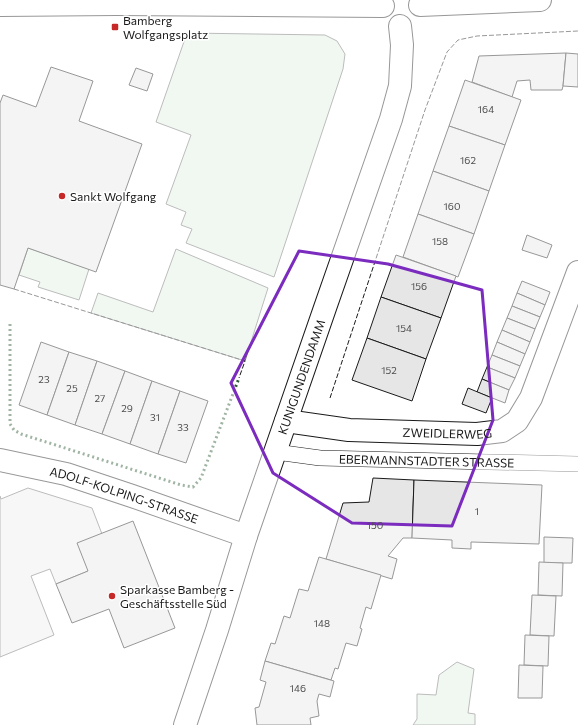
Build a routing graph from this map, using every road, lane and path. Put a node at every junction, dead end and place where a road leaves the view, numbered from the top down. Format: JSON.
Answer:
{"nodes":[{"id":1,"x":540,"y":0,"type":"edge"},
{"id":2,"x":384,"y":3,"type":"edge"},
{"id":3,"x":419,"y":3,"type":"edge"},
{"id":4,"x":0,"y":5,"type":"edge"},
{"id":5,"x":400,"y":26,"type":"junction"},
{"id":6,"x":578,"y":272,"type":"edge"},
{"id":7,"x":286,"y":421,"type":"junction"},
{"id":8,"x":276,"y":452,"type":"junction"},
{"id":9,"x":0,"y":460,"type":"edge"},
{"id":10,"x":578,"y":464,"type":"edge"},
{"id":11,"x":246,"y":536,"type":"junction"},
{"id":12,"x":185,"y":725,"type":"edge"}],
"edges":[{"from":1,"to":3,"type":"street"},
{"from":2,"to":4,"type":"street"},
{"from":2,"to":5,"type":"street"},
{"from":3,"to":5,"type":"street"},
{"from":5,"to":7,"type":"street","name":"KUNIGUNDENDAMM"},
{"from":6,"to":7,"type":"street","name":"ZWEIDLERWEG"},
{"from":7,"to":8,"type":"street","name":"KUNIGUNDENDAMM"},
{"from":8,"to":10,"type":"lane","name":"EBERMANNSTADTER STRASSE"},
{"from":8,"to":11,"type":"street","name":"KUNIGUNDENDAMM"},
{"from":9,"to":11,"type":"street","name":"ADOLF-KOLPING-STRASSE"},
{"from":11,"to":12,"type":"street","name":"KUNIGUNDENDAMM"}]}
